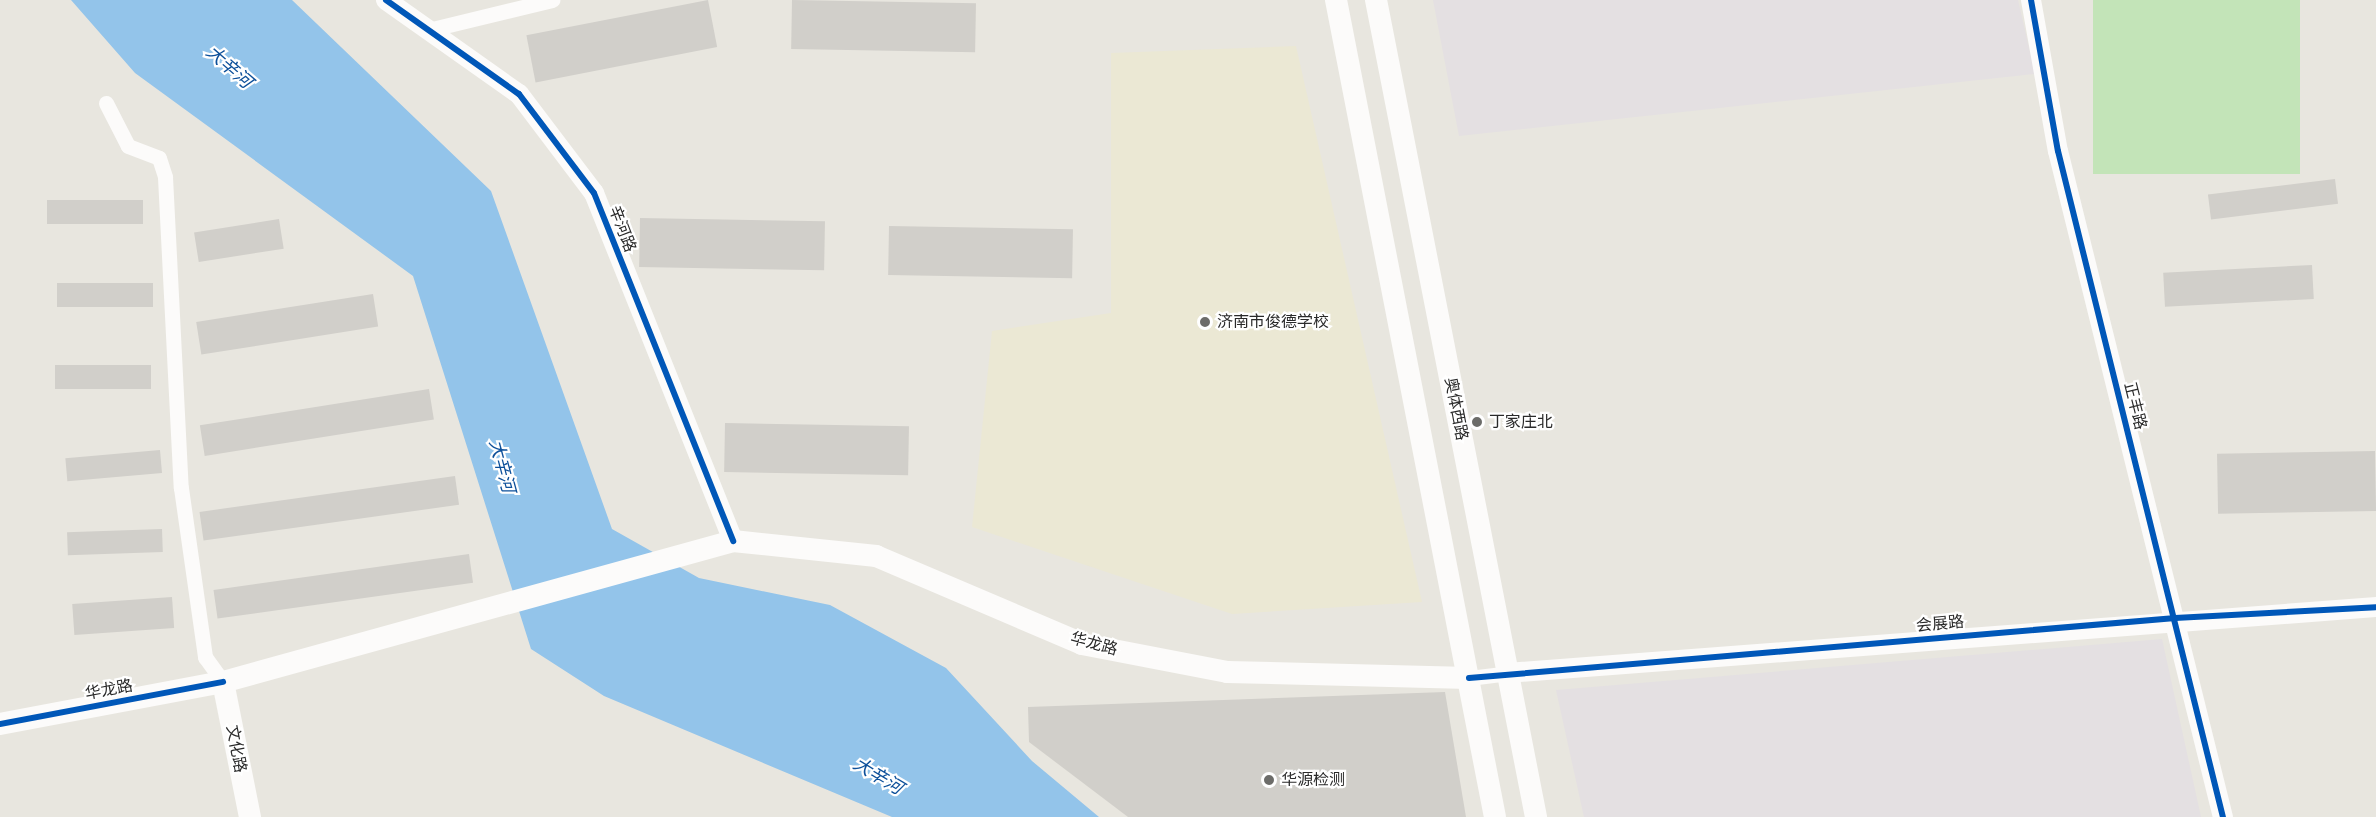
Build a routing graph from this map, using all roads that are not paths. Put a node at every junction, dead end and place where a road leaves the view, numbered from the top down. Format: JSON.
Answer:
{"nodes":[{"id":1,"x":386,"y":0,"type":"edge"},
{"id":2,"x":552,"y":0,"type":"edge"},
{"id":3,"x":1336,"y":0,"type":"edge"},
{"id":4,"x":1376,"y":0,"type":"edge"},
{"id":5,"x":2031,"y":0,"type":"edge"},
{"id":6,"x":428,"y":30,"type":"junction"},
{"id":7,"x":106,"y":104,"type":"dead end"},
{"id":8,"x":733,"y":541,"type":"junction"},
{"id":9,"x":2376,"y":607,"type":"edge"},
{"id":10,"x":2175,"y":618,"type":"junction"},
{"id":11,"x":1507,"y":673,"type":"junction"},
{"id":12,"x":1469,"y":678,"type":"junction"},
{"id":13,"x":222,"y":682,"type":"junction"},
{"id":14,"x":0,"y":724,"type":"edge"},
{"id":15,"x":250,"y":817,"type":"edge"},
{"id":16,"x":1495,"y":817,"type":"edge"},
{"id":17,"x":1536,"y":817,"type":"edge"},
{"id":18,"x":2223,"y":817,"type":"edge"}],
"edges":[{"from":1,"to":6,"type":"street","name":"辛河路"},
{"from":2,"to":6,"type":"street"},
{"from":3,"to":12,"type":"main road"},
{"from":4,"to":11,"type":"main road","name":"奥体西路"},
{"from":5,"to":10,"type":"street","name":"正丰路"},
{"from":6,"to":8,"type":"street","name":"辛河路"},
{"from":7,"to":13,"type":"street"},
{"from":8,"to":12,"type":"main road","name":"华龙路"},
{"from":8,"to":13,"type":"main road","name":"华龙路"},
{"from":9,"to":10,"type":"street","name":"会展路"},
{"from":10,"to":11,"type":"street","name":"会展路"},
{"from":10,"to":18,"type":"street","name":"正丰路"},
{"from":11,"to":12,"type":"street"},
{"from":11,"to":17,"type":"main road","name":"奥体西路"},
{"from":12,"to":16,"type":"main road"},
{"from":13,"to":14,"type":"main road","name":"华龙路"},
{"from":13,"to":15,"type":"main road","name":"文化路"}]}
